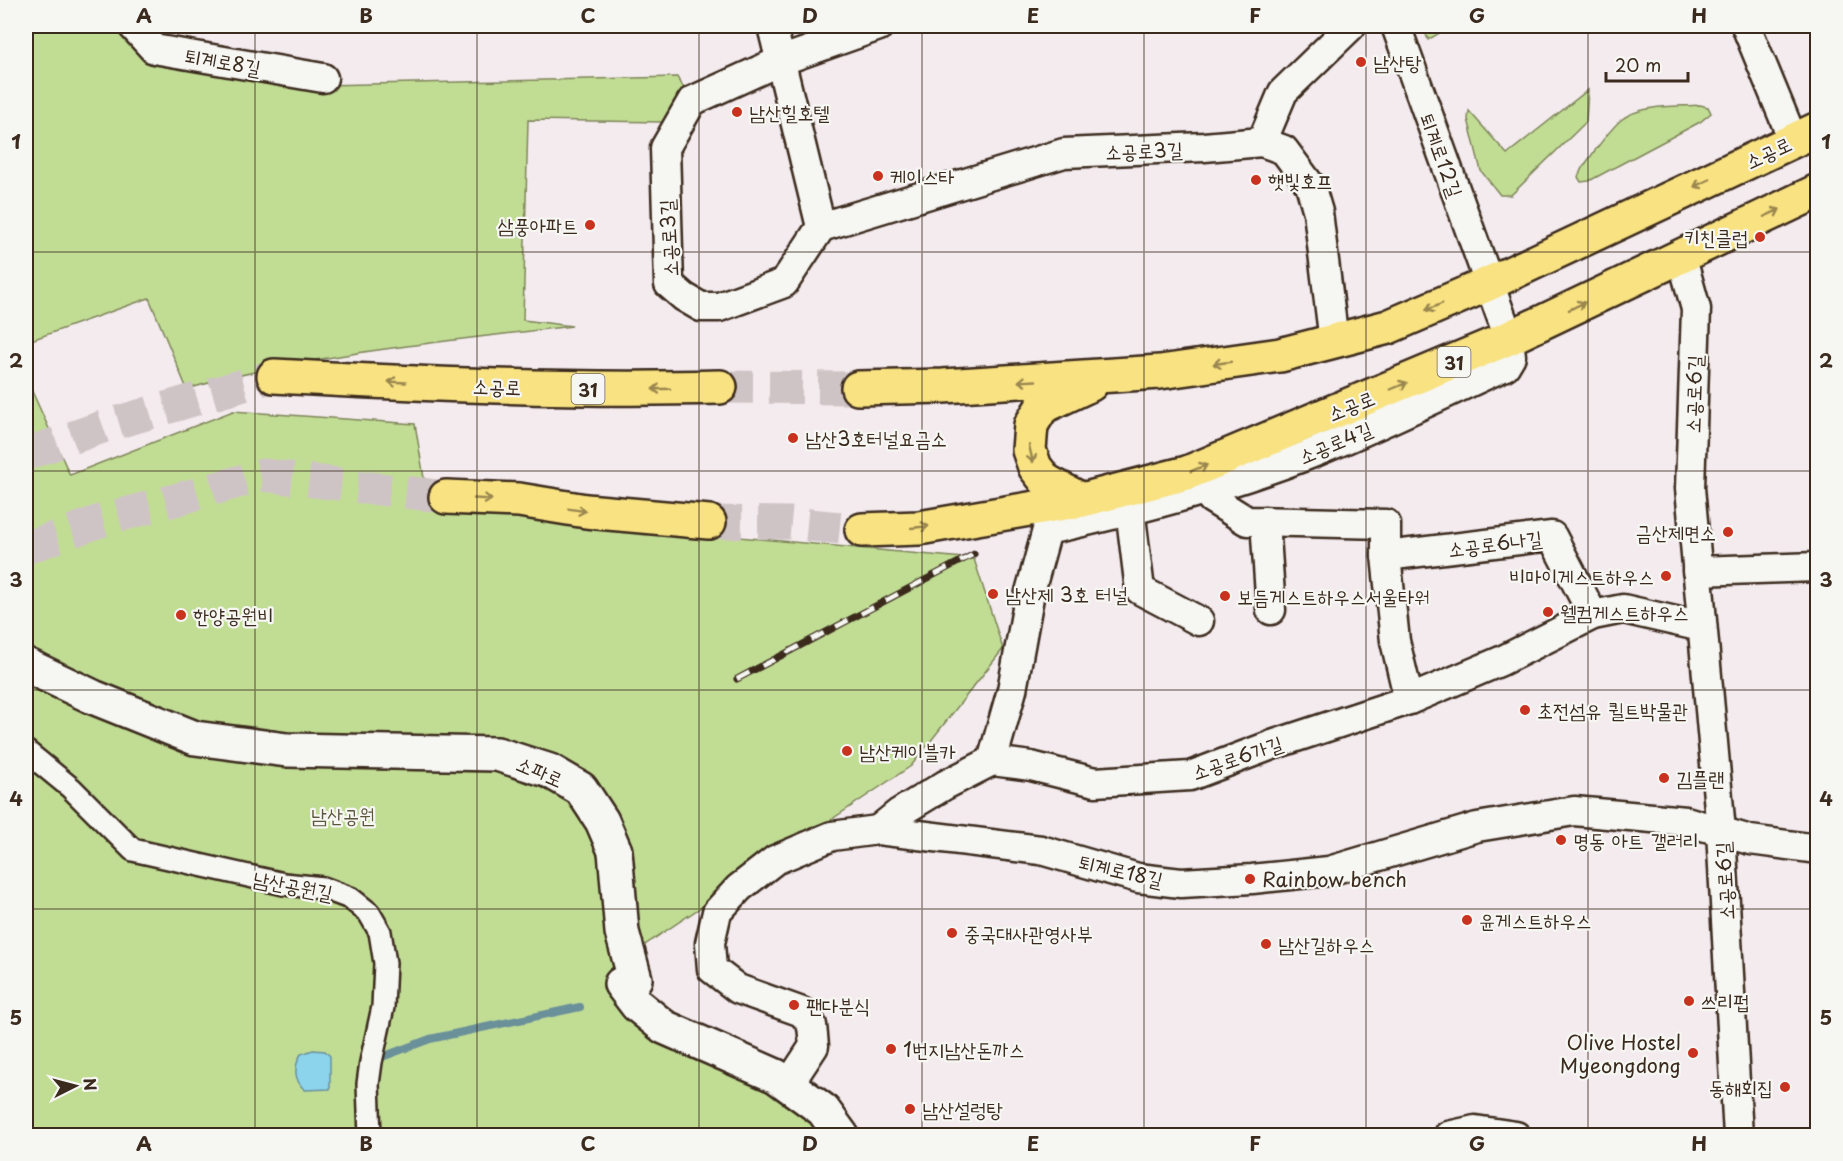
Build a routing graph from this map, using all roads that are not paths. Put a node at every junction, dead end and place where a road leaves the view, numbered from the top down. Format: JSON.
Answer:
{"nodes":[{"id":1,"x":133,"y":26,"type":"edge"},
{"id":2,"x":772,"y":26,"type":"edge"},
{"id":3,"x":879,"y":26,"type":"edge"},
{"id":4,"x":1351,"y":26,"type":"edge"},
{"id":5,"x":1396,"y":26,"type":"edge"},
{"id":6,"x":1746,"y":26,"type":"edge"},
{"id":7,"x":780,"y":61,"type":"junction"},
{"id":8,"x":323,"y":78,"type":"dead end"},
{"id":9,"x":1805,"y":135,"type":"edge"},
{"id":10,"x":1262,"y":142,"type":"junction"},
{"id":11,"x":1816,"y":195,"type":"edge"},
{"id":12,"x":821,"y":227,"type":"junction"},
{"id":13,"x":1681,"y":255,"type":"junction"},
{"id":14,"x":1488,"y":284,"type":"junction"},
{"id":15,"x":1509,"y":338,"type":"junction"},
{"id":16,"x":1334,"y":342,"type":"junction"},
{"id":17,"x":274,"y":376,"type":"tunnel mouth"},
{"id":18,"x":1106,"y":376,"type":"junction"},
{"id":19,"x":720,"y":387,"type":"tunnel mouth"},
{"id":20,"x":858,"y":387,"type":"tunnel mouth"},
{"id":21,"x":1204,"y":490,"type":"junction"},
{"id":22,"x":446,"y":497,"type":"tunnel mouth"},
{"id":23,"x":1082,"y":500,"type":"junction"},
{"id":24,"x":1130,"y":509,"type":"junction"},
{"id":25,"x":1264,"y":521,"type":"junction"},
{"id":26,"x":709,"y":522,"type":"tunnel mouth"},
{"id":27,"x":861,"y":530,"type":"tunnel mouth"},
{"id":28,"x":1386,"y":556,"type":"junction"},
{"id":29,"x":1818,"y":567,"type":"edge"},
{"id":30,"x":1697,"y":571,"type":"junction"},
{"id":31,"x":1271,"y":610,"type":"dead end"},
{"id":32,"x":1593,"y":615,"type":"junction"},
{"id":33,"x":1199,"y":621,"type":"dead end"},
{"id":34,"x":1702,"y":627,"type":"junction"},
{"id":35,"x":26,"y":665,"type":"edge"},
{"id":36,"x":1409,"y":700,"type":"junction"},
{"id":37,"x":26,"y":751,"type":"edge"},
{"id":38,"x":992,"y":761,"type":"junction"},
{"id":39,"x":878,"y":830,"type":"junction"},
{"id":40,"x":1721,"y":831,"type":"junction"},
{"id":41,"x":1818,"y":849,"type":"edge"},
{"id":42,"x":789,"y":1084,"type":"junction"},
{"id":43,"x":370,"y":1136,"type":"edge"},
{"id":44,"x":842,"y":1136,"type":"edge"},
{"id":45,"x":1449,"y":1136,"type":"edge"},
{"id":46,"x":1516,"y":1136,"type":"edge"},
{"id":47,"x":1738,"y":1136,"type":"edge"}],
"edges":[{"from":1,"to":8,"type":"street","name":"퇴계로8길"},
{"from":2,"to":7,"type":"street"},
{"from":3,"to":7,"type":"street"},
{"from":4,"to":10,"type":"street"},
{"from":5,"to":14,"type":"street","name":"퇴계로12길"},
{"from":6,"to":9,"type":"street"},
{"from":7,"to":12,"type":"street"},
{"from":7,"to":12,"type":"street","name":"소공로3길"},
{"from":9,"to":14,"type":"main road","name":"소공로","one_way":true},
{"from":10,"to":12,"type":"street","name":"소공로3길"},
{"from":10,"to":16,"type":"street"},
{"from":13,"to":11,"type":"main road","name":"소공로","number":"31","one_way":true},
{"from":15,"to":13,"type":"main road","name":"소공로","number":"31","one_way":true},
{"from":13,"to":30,"type":"street","name":"소공로6길"},
{"from":14,"to":15,"type":"street","name":"퇴계로12길"},
{"from":14,"to":16,"type":"main road","name":"소공로","one_way":true},
{"from":15,"to":21,"type":"street","name":"소공로4길"},
{"from":23,"to":15,"type":"main road","name":"소공로","number":"31","one_way":true},
{"from":16,"to":18,"type":"main road","name":"소공로","one_way":true},
{"from":19,"to":17,"type":"main road","name":"소공로","number":"31","one_way":true},
{"from":18,"to":20,"type":"main road","name":"소공로","one_way":true},
{"from":18,"to":23,"type":"main road","one_way":true},
{"from":21,"to":24,"type":"street","name":"소공로4길"},
{"from":21,"to":25,"type":"street"},
{"from":22,"to":26,"type":"main road","one_way":true},
{"from":27,"to":23,"type":"main road","name":"소공로","number":"31","one_way":true},
{"from":24,"to":33,"type":"street"},
{"from":24,"to":38,"type":"street","name":"소공로4길"},
{"from":25,"to":28,"type":"street"},
{"from":25,"to":31,"type":"street"},
{"from":28,"to":32,"type":"street","name":"소공로6나길"},
{"from":28,"to":36,"type":"street"},
{"from":29,"to":30,"type":"street"},
{"from":30,"to":34,"type":"street","name":"소공로6길"},
{"from":32,"to":34,"type":"street"},
{"from":32,"to":36,"type":"street","name":"소공로6가길"},
{"from":34,"to":40,"type":"street","name":"소공로6길"},
{"from":35,"to":42,"type":"street","name":"소파로"},
{"from":36,"to":38,"type":"street","name":"소공로6가길"},
{"from":37,"to":43,"type":"street","name":"남산공원길"},
{"from":38,"to":39,"type":"street"},
{"from":39,"to":40,"type":"street","name":"퇴계로18길"},
{"from":39,"to":42,"type":"street","name":"퇴계로18길"},
{"from":40,"to":41,"type":"street","name":"퇴계로18길"},
{"from":40,"to":47,"type":"street","name":"소공로6길"},
{"from":42,"to":44,"type":"street","name":"소파로"},
{"from":45,"to":46,"type":"street"}]}
